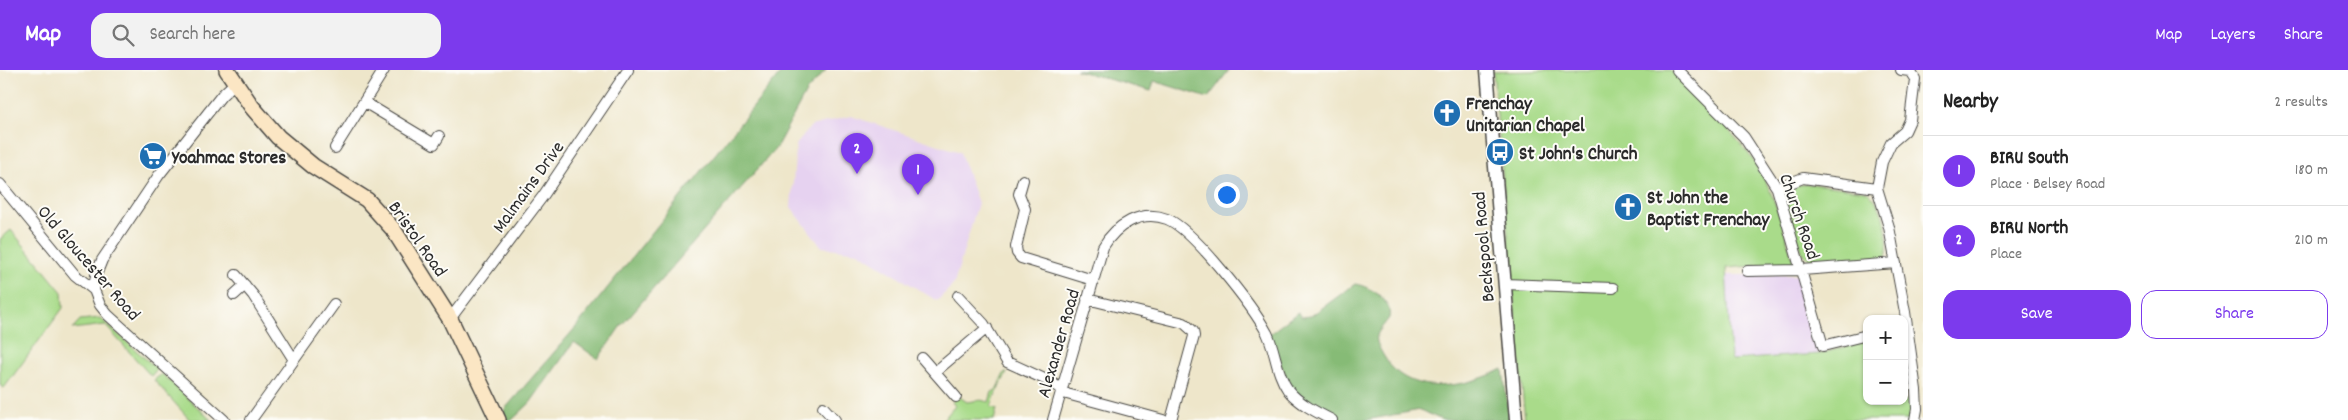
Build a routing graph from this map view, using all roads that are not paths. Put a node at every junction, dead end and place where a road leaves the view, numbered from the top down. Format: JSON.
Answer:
{"nodes":[{"id":1,"x":227,"y":70,"type":"edge"},
{"id":2,"x":384,"y":70,"type":"edge"},
{"id":3,"x":628,"y":70,"type":"edge"},
{"id":4,"x":1486,"y":70,"type":"edge"},
{"id":5,"x":1677,"y":70,"type":"edge"},
{"id":6,"x":1901,"y":70,"type":"edge"},
{"id":7,"x":235,"y":83,"type":"junction"},
{"id":8,"x":364,"y":102,"type":"junction"},
{"id":9,"x":439,"y":136,"type":"dead end"},
{"id":10,"x":335,"y":148,"type":"dead end"},
{"id":11,"x":1023,"y":180,"type":"dead end"},
{"id":12,"x":0,"y":184,"type":"edge"},
{"id":13,"x":1777,"y":188,"type":"junction"},
{"id":14,"x":1877,"y":188,"type":"junction"},
{"id":15,"x":1896,"y":263,"type":"junction"},
{"id":16,"x":1802,"y":270,"type":"junction"},
{"id":17,"x":1747,"y":271,"type":"dead end"},
{"id":18,"x":236,"y":275,"type":"dead end"},
{"id":19,"x":1094,"y":278,"type":"junction"},
{"id":20,"x":1504,"y":284,"type":"junction"},
{"id":21,"x":245,"y":285,"type":"junction"},
{"id":22,"x":1613,"y":288,"type":"dead end"},
{"id":23,"x":94,"y":290,"type":"junction"},
{"id":24,"x":234,"y":295,"type":"dead end"},
{"id":25,"x":958,"y":296,"type":"dead end"},
{"id":26,"x":1087,"y":299,"type":"junction"},
{"id":27,"x":334,"y":304,"type":"dead end"},
{"id":28,"x":1904,"y":315,"type":"edge"},
{"id":29,"x":450,"y":319,"type":"junction"},
{"id":30,"x":987,"y":328,"type":"junction"},
{"id":31,"x":1863,"y":336,"type":"edge"},
{"id":32,"x":1908,"y":343,"type":"edge"},
{"id":33,"x":922,"y":358,"type":"dead end"},
{"id":34,"x":294,"y":360,"type":"junction"},
{"id":35,"x":935,"y":372,"type":"junction"},
{"id":36,"x":1061,"y":389,"type":"junction"},
{"id":37,"x":956,"y":397,"type":"dead end"},
{"id":38,"x":823,"y":407,"type":"dead end"},
{"id":39,"x":224,"y":420,"type":"edge"},
{"id":40,"x":251,"y":420,"type":"edge"},
{"id":41,"x":498,"y":420,"type":"edge"},
{"id":42,"x":834,"y":420,"type":"edge"},
{"id":43,"x":1053,"y":420,"type":"edge"},
{"id":44,"x":1163,"y":420,"type":"edge"},
{"id":45,"x":1171,"y":420,"type":"edge"},
{"id":46,"x":1332,"y":420,"type":"edge"},
{"id":47,"x":1516,"y":420,"type":"edge"},
{"id":48,"x":1915,"y":420,"type":"edge"}],
"edges":[{"from":1,"to":7,"type":"main road","name":"Bristol Road"},
{"from":2,"to":8,"type":"street"},
{"from":3,"to":29,"type":"street","name":"Malmains Drive"},
{"from":4,"to":20,"type":"street","name":"Beckspool Road"},
{"from":5,"to":13,"type":"street","name":"Church Road"},
{"from":6,"to":14,"type":"street"},
{"from":7,"to":23,"type":"street"},
{"from":7,"to":29,"type":"main road","name":"Bristol Road"},
{"from":8,"to":9,"type":"street"},
{"from":8,"to":10,"type":"street"},
{"from":11,"to":19,"type":"street"},
{"from":12,"to":23,"type":"street","name":"Old Gloucester Road"},
{"from":13,"to":14,"type":"street"},
{"from":13,"to":16,"type":"street","name":"Church Road"},
{"from":14,"to":15,"type":"street"},
{"from":15,"to":16,"type":"street"},
{"from":15,"to":28,"type":"street"},
{"from":16,"to":17,"type":"street"},
{"from":16,"to":31,"type":"street","name":"Church Road"},
{"from":18,"to":21,"type":"street"},
{"from":19,"to":26,"type":"street","name":"Alexander Road"},
{"from":19,"to":46,"type":"street","name":"Alexander Road"},
{"from":20,"to":22,"type":"street"},
{"from":20,"to":47,"type":"street","name":"Beckspool Road"},
{"from":21,"to":24,"type":"street"},
{"from":21,"to":34,"type":"street"},
{"from":23,"to":39,"type":"street","name":"Old Gloucester Road"},
{"from":25,"to":30,"type":"street"},
{"from":26,"to":36,"type":"street","name":"Alexander Road"},
{"from":26,"to":45,"type":"street"},
{"from":27,"to":34,"type":"street"},
{"from":29,"to":41,"type":"main road","name":"Bristol Road"},
{"from":30,"to":35,"type":"street"},
{"from":30,"to":36,"type":"street"},
{"from":32,"to":48,"type":"street"},
{"from":33,"to":35,"type":"street"},
{"from":34,"to":40,"type":"street"},
{"from":35,"to":37,"type":"street"},
{"from":36,"to":43,"type":"street","name":"Alexander Road"},
{"from":36,"to":44,"type":"street"},
{"from":38,"to":42,"type":"street"}]}
